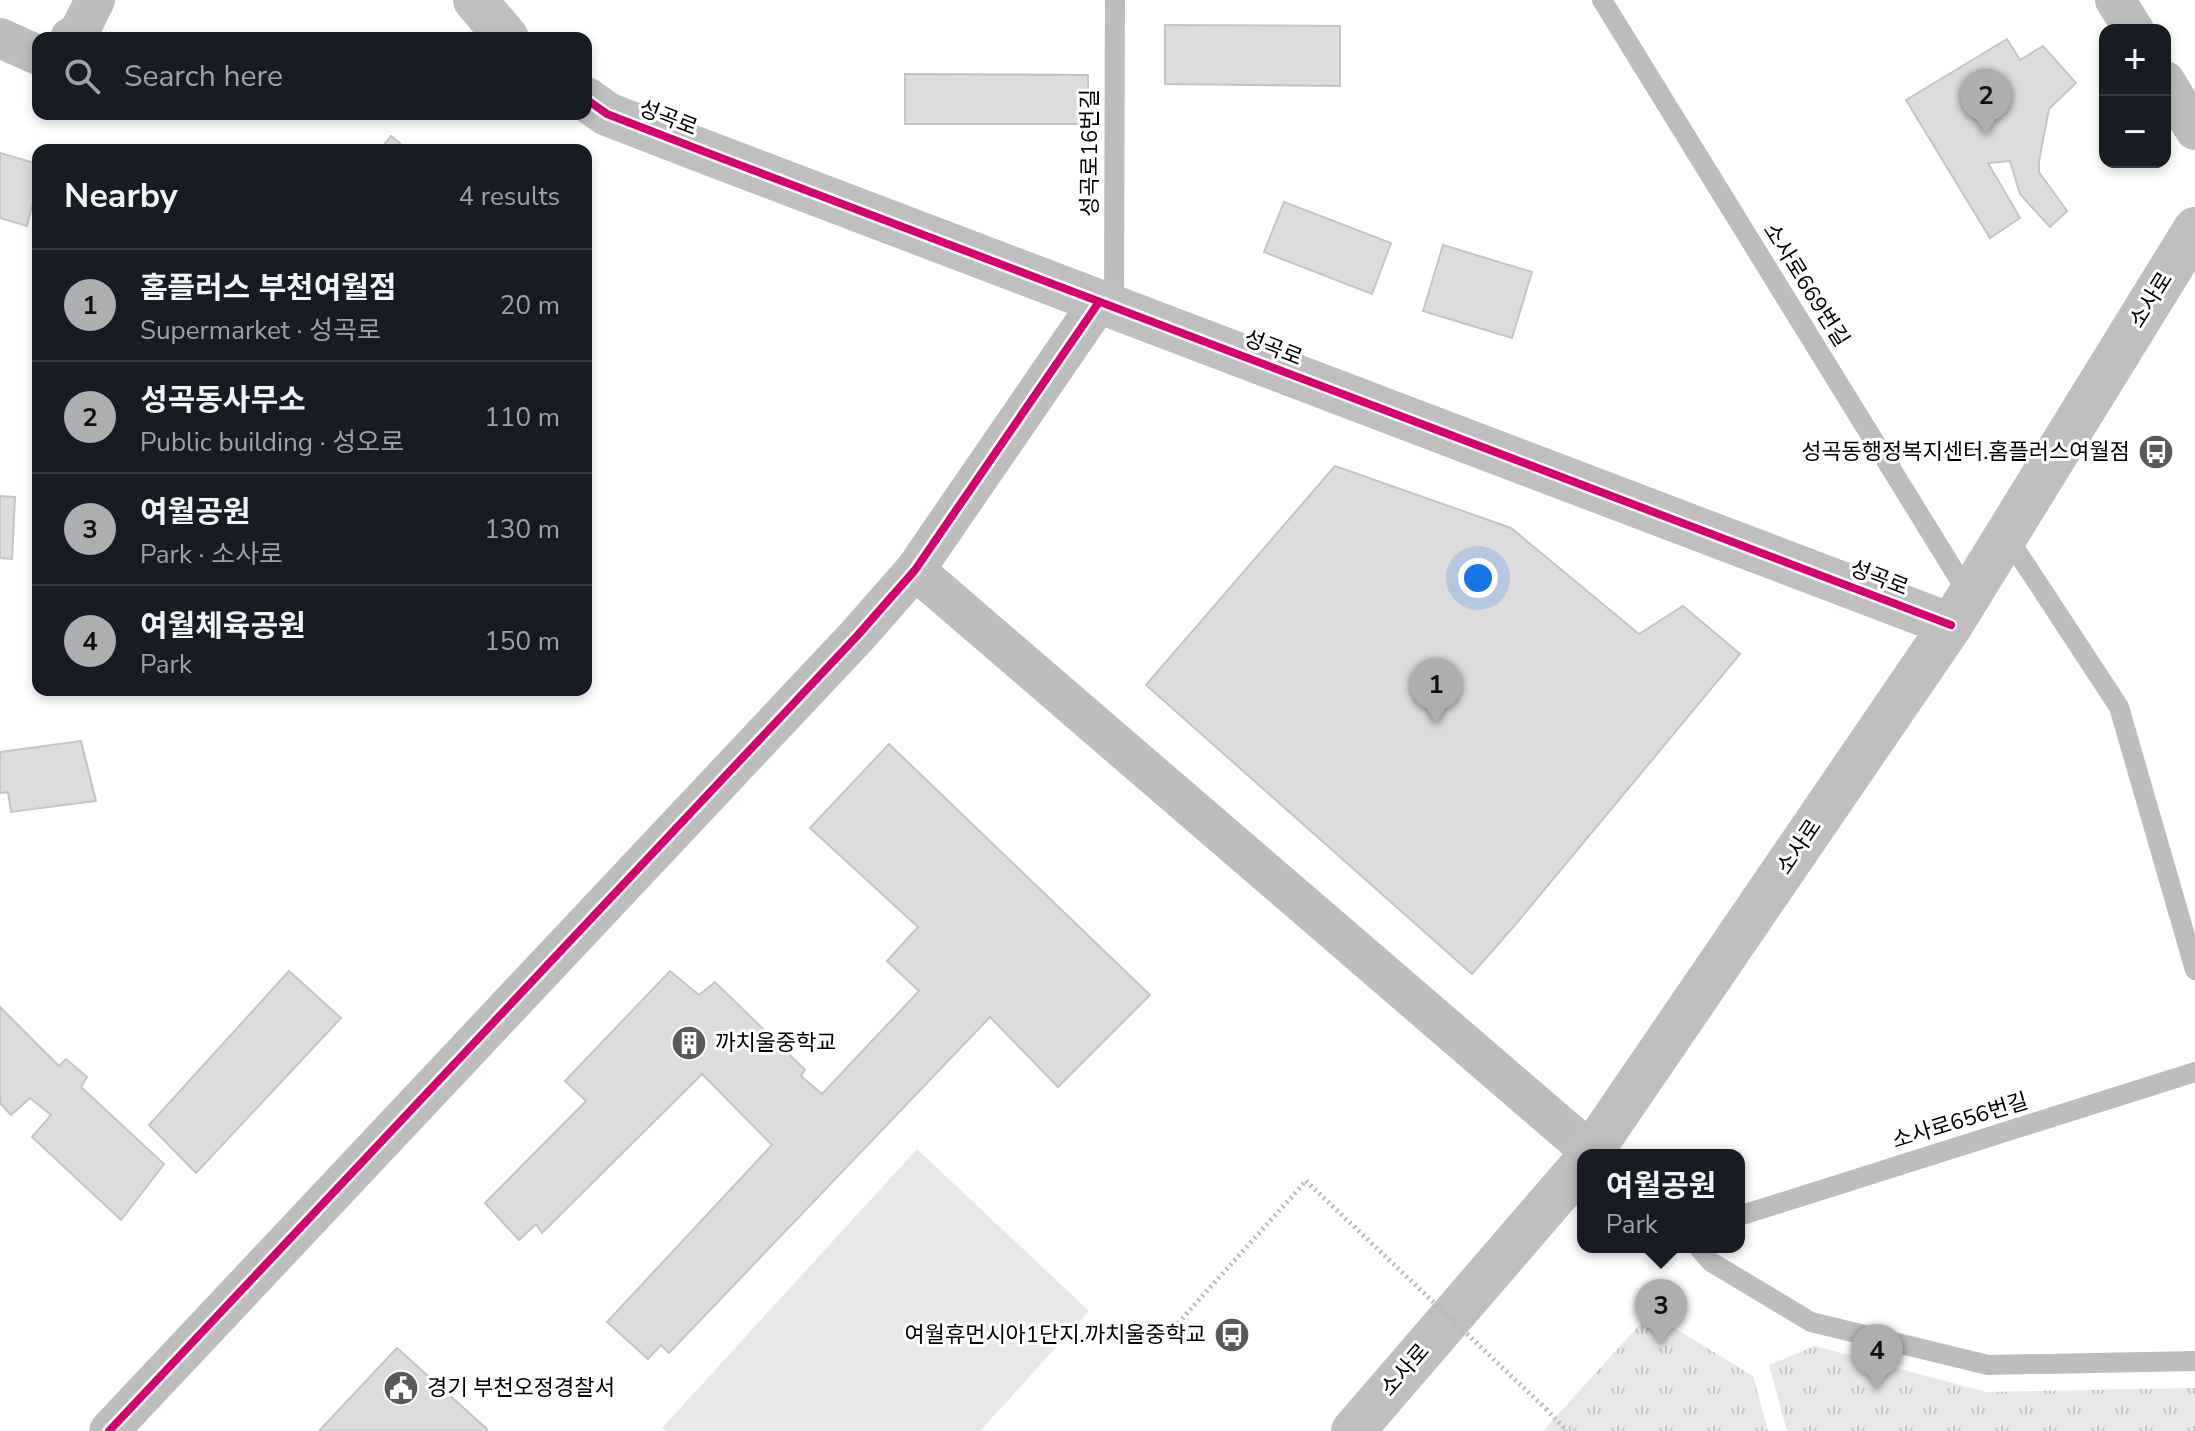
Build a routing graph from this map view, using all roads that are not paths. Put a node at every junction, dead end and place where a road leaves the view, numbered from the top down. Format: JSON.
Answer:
{"nodes":[{"id":1,"x":95,"y":0,"type":"edge"},
{"id":2,"x":475,"y":0,"type":"edge"},
{"id":3,"x":1115,"y":0,"type":"edge"},
{"id":4,"x":1602,"y":0,"type":"edge"},
{"id":5,"x":2115,"y":0,"type":"edge"},
{"id":6,"x":2130,"y":24,"type":"edge"},
{"id":7,"x":79,"y":32,"type":"edge"},
{"id":8,"x":502,"y":32,"type":"edge"},
{"id":9,"x":0,"y":38,"type":"edge"},
{"id":10,"x":32,"y":52,"type":"edge"},
{"id":11,"x":2171,"y":91,"type":"edge"},
{"id":12,"x":592,"y":103,"type":"edge"},
{"id":13,"x":2195,"y":130,"type":"edge"},
{"id":14,"x":2195,"y":229,"type":"edge"},
{"id":15,"x":1106,"y":304,"type":"junction"},
{"id":16,"x":2006,"y":535,"type":"junction"},
{"id":17,"x":915,"y":570,"type":"junction"},
{"id":18,"x":1960,"y":610,"type":"junction"},
{"id":19,"x":2195,"y":970,"type":"edge"},
{"id":20,"x":2195,"y":1072,"type":"edge"},
{"id":21,"x":1593,"y":1149,"type":"edge"},
{"id":22,"x":1577,"y":1154,"type":"edge"},
{"id":23,"x":1577,"y":1170,"type":"edge"},
{"id":24,"x":1745,"y":1214,"type":"edge"},
{"id":25,"x":1703,"y":1253,"type":"edge"},
{"id":26,"x":2195,"y":1361,"type":"edge"},
{"id":27,"x":109,"y":1431,"type":"edge"},
{"id":28,"x":1353,"y":1431,"type":"edge"}],
"edges":[{"from":1,"to":7,"type":"street"},
{"from":2,"to":8,"type":"street"},
{"from":3,"to":15,"type":"lane","name":"성곡로16번길"},
{"from":4,"to":18,"type":"lane","name":"소사로669번길"},
{"from":5,"to":6,"type":"street"},
{"from":9,"to":10,"type":"street"},
{"from":11,"to":13,"type":"street"},
{"from":12,"to":15,"type":"street","name":"성곡로"},
{"from":14,"to":16,"type":"street","name":"소사로"},
{"from":15,"to":17,"type":"street"},
{"from":15,"to":18,"type":"street","name":"성곡로"},
{"from":16,"to":18,"type":"street","name":"소사로"},
{"from":16,"to":19,"type":"lane"},
{"from":17,"to":22,"type":"street"},
{"from":17,"to":27,"type":"street"},
{"from":18,"to":21,"type":"street","name":"소사로"},
{"from":20,"to":24,"type":"lane","name":"소사로656번길"},
{"from":23,"to":28,"type":"street","name":"소사로"},
{"from":25,"to":26,"type":"lane"}]}
